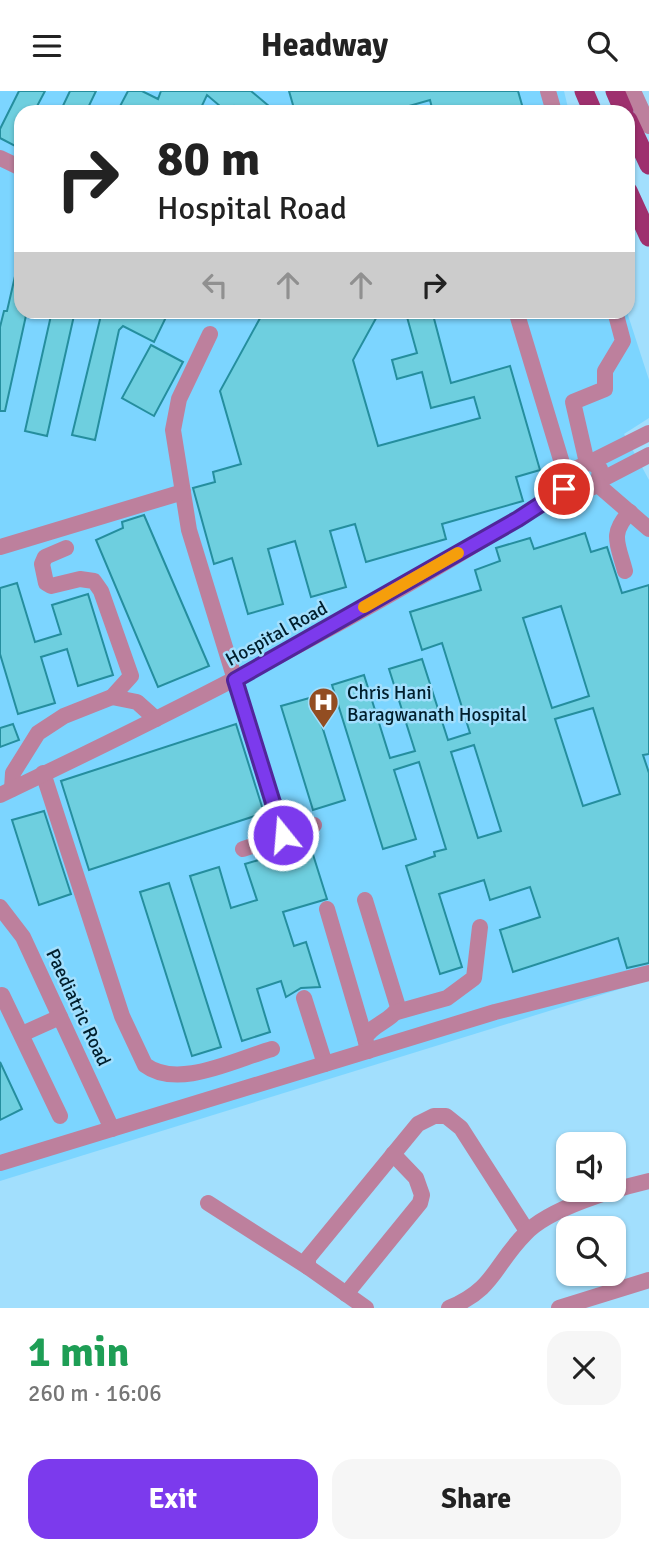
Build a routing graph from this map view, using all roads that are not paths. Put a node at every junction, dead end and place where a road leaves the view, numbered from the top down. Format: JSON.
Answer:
{"nodes":[{"id":1,"x":633,"y":91,"type":"edge"},
{"id":2,"x":649,"y":126,"type":"edge"},
{"id":3,"x":635,"y":135,"type":"edge"},
{"id":4,"x":649,"y":165,"type":"edge"},
{"id":5,"x":635,"y":206,"type":"edge"},
{"id":6,"x":649,"y":237,"type":"edge"},
{"id":7,"x":518,"y":319,"type":"edge"},
{"id":8,"x":617,"y":319,"type":"edge"},
{"id":9,"x":210,"y":334,"type":"dead end"},
{"id":10,"x":649,"y":433,"type":"edge"},
{"id":11,"x":647,"y":457,"type":"edge"},
{"id":12,"x":589,"y":462,"type":"junction"},
{"id":13,"x":565,"y":481,"type":"junction"},
{"id":14,"x":600,"y":482,"type":"junction"},
{"id":15,"x":183,"y":492,"type":"junction"},
{"id":16,"x":629,"y":512,"type":"junction"},
{"id":17,"x":649,"y":529,"type":"edge"},
{"id":18,"x":0,"y":547,"type":"edge"},
{"id":19,"x":66,"y":548,"type":"dead end"},
{"id":20,"x":625,"y":571,"type":"dead end"},
{"id":21,"x":235,"y":680,"type":"junction"},
{"id":22,"x":112,"y":697,"type":"junction"},
{"id":23,"x":156,"y":719,"type":"junction"},
{"id":24,"x":43,"y":773,"type":"junction"},
{"id":25,"x":6,"y":792,"type":"edge"},
{"id":26,"x":314,"y":825,"type":"dead end"},
{"id":27,"x":283,"y":835,"type":"junction"},
{"id":28,"x":243,"y":849,"type":"dead end"},
{"id":29,"x":365,"y":900,"type":"dead end"},
{"id":30,"x":0,"y":907,"type":"edge"},
{"id":31,"x":327,"y":909,"type":"dead end"},
{"id":32,"x":480,"y":927,"type":"dead end"},
{"id":33,"x":649,"y":973,"type":"edge"},
{"id":34,"x":2,"y":995,"type":"edge"},
{"id":35,"x":304,"y":998,"type":"dead end"},
{"id":36,"x":397,"y":1012,"type":"junction"},
{"id":37,"x":60,"y":1017,"type":"junction"},
{"id":38,"x":22,"y":1034,"type":"junction"},
{"id":39,"x":366,"y":1044,"type":"junction"},
{"id":40,"x":272,"y":1049,"type":"dead end"},
{"id":41,"x":325,"y":1065,"type":"junction"},
{"id":42,"x":61,"y":1116,"type":"dead end"},
{"id":43,"x":112,"y":1129,"type":"junction"},
{"id":44,"x":393,"y":1154,"type":"junction"},
{"id":45,"x":0,"y":1163,"type":"edge"},
{"id":46,"x":649,"y":1181,"type":"edge"},
{"id":47,"x":208,"y":1203,"type":"dead end"},
{"id":48,"x":527,"y":1231,"type":"junction"},
{"id":49,"x":308,"y":1267,"type":"junction"},
{"id":50,"x":649,"y":1280,"type":"edge"},
{"id":51,"x":346,"y":1294,"type":"junction"},
{"id":52,"x":366,"y":1308,"type":"edge"},
{"id":53,"x":449,"y":1308,"type":"edge"},
{"id":54,"x":559,"y":1308,"type":"edge"}],
"edges":[{"from":1,"to":2,"type":"street"},
{"from":3,"to":4,"type":"main road"},
{"from":5,"to":6,"type":"main road"},
{"from":7,"to":13,"type":"street"},
{"from":8,"to":12,"type":"street"},
{"from":9,"to":15,"type":"street"},
{"from":10,"to":12,"type":"street","name":"Hospital Road"},
{"from":11,"to":14,"type":"street"},
{"from":12,"to":13,"type":"street","name":"Hospital Road"},
{"from":12,"to":14,"type":"street"},
{"from":13,"to":14,"type":"street"},
{"from":13,"to":21,"type":"street","name":"Hospital Road"},
{"from":14,"to":16,"type":"street"},
{"from":15,"to":18,"type":"street"},
{"from":15,"to":21,"type":"street"},
{"from":16,"to":17,"type":"street"},
{"from":16,"to":20,"type":"street"},
{"from":19,"to":22,"type":"street"},
{"from":21,"to":23,"type":"street","name":"Hospital Road"},
{"from":21,"to":27,"type":"street"},
{"from":22,"to":23,"type":"street"},
{"from":22,"to":25,"type":"street"},
{"from":23,"to":24,"type":"street","name":"Hospital Road"},
{"from":24,"to":25,"type":"street","name":"Hospital Road"},
{"from":24,"to":40,"type":"street"},
{"from":26,"to":27,"type":"street"},
{"from":27,"to":28,"type":"street"},
{"from":29,"to":36,"type":"street"},
{"from":30,"to":37,"type":"street","name":"Paediatric Road"},
{"from":31,"to":39,"type":"street"},
{"from":32,"to":36,"type":"street"},
{"from":33,"to":39,"type":"street"},
{"from":34,"to":38,"type":"street"},
{"from":35,"to":41,"type":"street"},
{"from":36,"to":39,"type":"street"},
{"from":37,"to":38,"type":"street"},
{"from":37,"to":43,"type":"street","name":"Paediatric Road"},
{"from":38,"to":42,"type":"street"},
{"from":39,"to":41,"type":"street"},
{"from":41,"to":43,"type":"street"},
{"from":43,"to":45,"type":"street"},
{"from":44,"to":48,"type":"street"},
{"from":44,"to":49,"type":"street"},
{"from":44,"to":51,"type":"street"},
{"from":46,"to":48,"type":"street"},
{"from":47,"to":49,"type":"street"},
{"from":48,"to":53,"type":"street"},
{"from":49,"to":51,"type":"street"},
{"from":50,"to":54,"type":"street"},
{"from":51,"to":52,"type":"street"}]}
